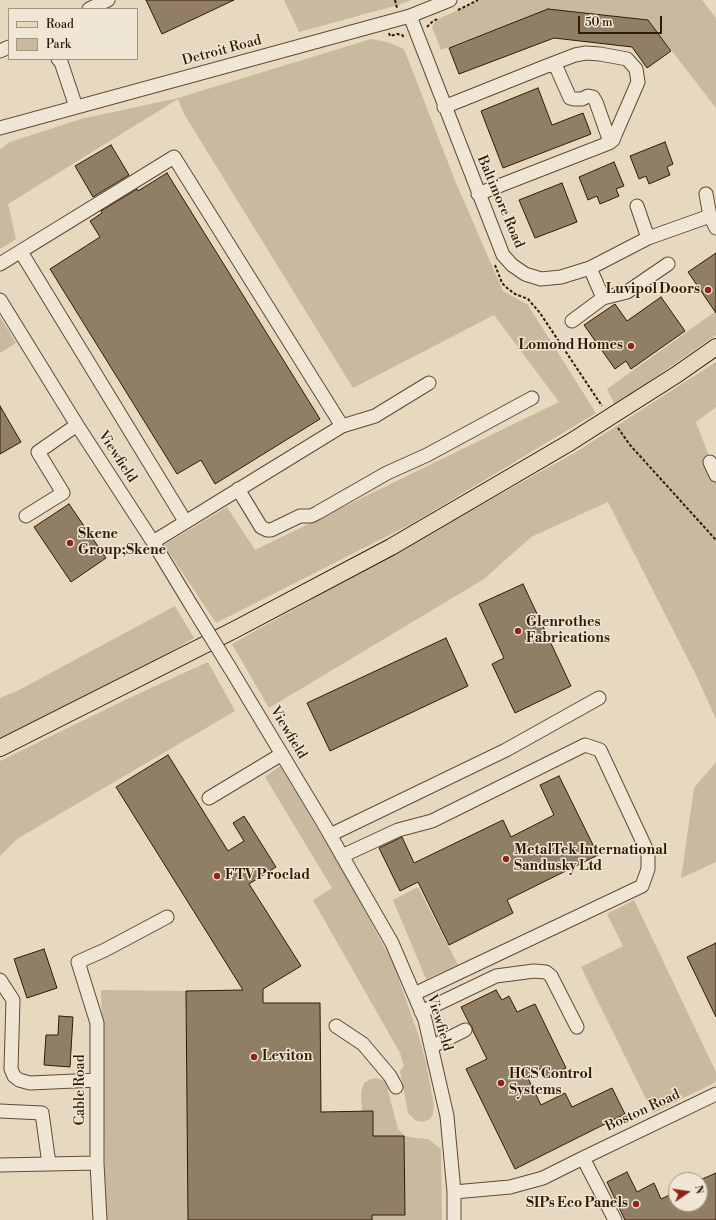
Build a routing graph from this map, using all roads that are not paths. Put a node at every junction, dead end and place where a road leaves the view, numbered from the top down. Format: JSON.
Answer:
{"nodes":[{"id":1,"x":108,"y":0,"type":"edge"},
{"id":2,"x":451,"y":6,"type":"edge"},
{"id":3,"x":91,"y":8,"type":"edge"},
{"id":4,"x":410,"y":16,"type":"junction"},
{"id":5,"x":59,"y":60,"type":"edge"},
{"id":6,"x":549,"y":65,"type":"junction"},
{"id":7,"x":76,"y":107,"type":"junction"},
{"id":8,"x":444,"y":107,"type":"junction"},
{"id":9,"x":0,"y":128,"type":"edge"},
{"id":10,"x":609,"y":143,"type":"junction"},
{"id":11,"x":478,"y":194,"type":"junction"},
{"id":12,"x":706,"y":194,"type":"dead end"},
{"id":13,"x":637,"y":206,"type":"dead end"},
{"id":14,"x":710,"y":216,"type":"junction"},
{"id":15,"x":716,"y":228,"type":"edge"},
{"id":16,"x":648,"y":238,"type":"junction"},
{"id":17,"x":21,"y":252,"type":"junction"},
{"id":18,"x":0,"y":264,"type":"edge"},
{"id":19,"x":668,"y":264,"type":"dead end"},
{"id":20,"x":590,"y":268,"type":"junction"},
{"id":21,"x":603,"y":298,"type":"junction"},
{"id":22,"x":0,"y":300,"type":"edge"},
{"id":23,"x":572,"y":321,"type":"dead end"},
{"id":24,"x":716,"y":347,"type":"edge"},
{"id":25,"x":429,"y":383,"type":"dead end"},
{"id":26,"x":532,"y":398,"type":"dead end"},
{"id":27,"x":77,"y":425,"type":"junction"},
{"id":28,"x":342,"y":426,"type":"junction"},
{"id":29,"x":710,"y":462,"type":"dead end"},
{"id":30,"x":716,"y":475,"type":"edge"},
{"id":31,"x":238,"y":489,"type":"junction"},
{"id":32,"x":26,"y":516,"type":"dead end"},
{"id":33,"x":185,"y":521,"type":"junction"},
{"id":34,"x":153,"y":542,"type":"junction"},
{"id":35,"x":599,"y":698,"type":"dead end"},
{"id":36,"x":0,"y":748,"type":"edge"},
{"id":37,"x":282,"y":754,"type":"junction"},
{"id":38,"x":209,"y":798,"type":"dead end"},
{"id":39,"x":330,"y":835,"type":"junction"},
{"id":40,"x":342,"y":856,"type":"junction"},
{"id":41,"x":167,"y":917,"type":"dead end"},
{"id":42,"x":0,"y":980,"type":"edge"},
{"id":43,"x":414,"y":994,"type":"junction"},
{"id":44,"x":421,"y":1012,"type":"junction"},
{"id":45,"x":336,"y":1026,"type":"dead end"},
{"id":46,"x":577,"y":1027,"type":"dead end"},
{"id":47,"x":465,"y":1030,"type":"dead end"},
{"id":48,"x":431,"y":1047,"type":"junction"},
{"id":49,"x":97,"y":1080,"type":"junction"},
{"id":50,"x":396,"y":1087,"type":"dead end"},
{"id":51,"x":716,"y":1094,"type":"edge"},
{"id":52,"x":0,"y":1111,"type":"edge"},
{"id":53,"x":583,"y":1158,"type":"junction"},
{"id":54,"x":97,"y":1163,"type":"junction"},
{"id":55,"x":50,"y":1164,"type":"junction"},
{"id":56,"x":0,"y":1165,"type":"edge"},
{"id":57,"x":454,"y":1192,"type":"junction"},
{"id":58,"x":100,"y":1220,"type":"edge"},
{"id":59,"x":454,"y":1220,"type":"edge"},
{"id":60,"x":615,"y":1220,"type":"edge"}],
"edges":[{"from":1,"to":3,"type":"street"},
{"from":2,"to":4,"type":"street","name":"Detroit Road"},
{"from":4,"to":7,"type":"street","name":"Detroit Road"},
{"from":4,"to":8,"type":"street","name":"Baltimore Road"},
{"from":5,"to":7,"type":"street"},
{"from":6,"to":8,"type":"street"},
{"from":6,"to":10,"type":"street"},
{"from":6,"to":10,"type":"street"},
{"from":7,"to":9,"type":"street","name":"Detroit Road"},
{"from":8,"to":11,"type":"street","name":"Baltimore Road"},
{"from":10,"to":11,"type":"street"},
{"from":11,"to":20,"type":"street","name":"Baltimore Road"},
{"from":12,"to":14,"type":"street"},
{"from":13,"to":16,"type":"street"},
{"from":14,"to":15,"type":"street"},
{"from":14,"to":16,"type":"street","name":"Baltimore Road"},
{"from":16,"to":20,"type":"street","name":"Baltimore Road"},
{"from":17,"to":18,"type":"street"},
{"from":17,"to":28,"type":"street"},
{"from":17,"to":33,"type":"street"},
{"from":19,"to":21,"type":"street"},
{"from":20,"to":21,"type":"street"},
{"from":21,"to":23,"type":"street"},
{"from":22,"to":27,"type":"street","name":"Viewfield"},
{"from":24,"to":36,"type":"main road"},
{"from":25,"to":28,"type":"street"},
{"from":26,"to":31,"type":"street"},
{"from":27,"to":32,"type":"street"},
{"from":27,"to":34,"type":"street","name":"Viewfield"},
{"from":28,"to":31,"type":"street"},
{"from":29,"to":30,"type":"street"},
{"from":31,"to":33,"type":"street"},
{"from":33,"to":34,"type":"street"},
{"from":34,"to":37,"type":"street","name":"Viewfield","bridge":true},
{"from":35,"to":39,"type":"street"},
{"from":37,"to":38,"type":"street"},
{"from":37,"to":39,"type":"street","name":"Viewfield"},
{"from":39,"to":40,"type":"street","name":"Viewfield"},
{"from":40,"to":43,"type":"street","name":"Viewfield"},
{"from":40,"to":43,"type":"street"},
{"from":41,"to":49,"type":"street","name":"Cable Road"},
{"from":42,"to":49,"type":"street"},
{"from":43,"to":44,"type":"street","name":"Viewfield"},
{"from":44,"to":46,"type":"street"},
{"from":44,"to":48,"type":"street","name":"Viewfield"},
{"from":45,"to":50,"type":"street"},
{"from":47,"to":48,"type":"street"},
{"from":48,"to":57,"type":"street","name":"Viewfield"},
{"from":49,"to":54,"type":"street","name":"Cable Road"},
{"from":51,"to":53,"type":"street","name":"Boston Road"},
{"from":52,"to":55,"type":"street"},
{"from":53,"to":57,"type":"street","name":"Boston Road"},
{"from":53,"to":60,"type":"street"},
{"from":54,"to":55,"type":"street"},
{"from":54,"to":58,"type":"street","name":"Cable Road"},
{"from":55,"to":56,"type":"street"},
{"from":57,"to":59,"type":"street","name":"Viewfield"}]}
